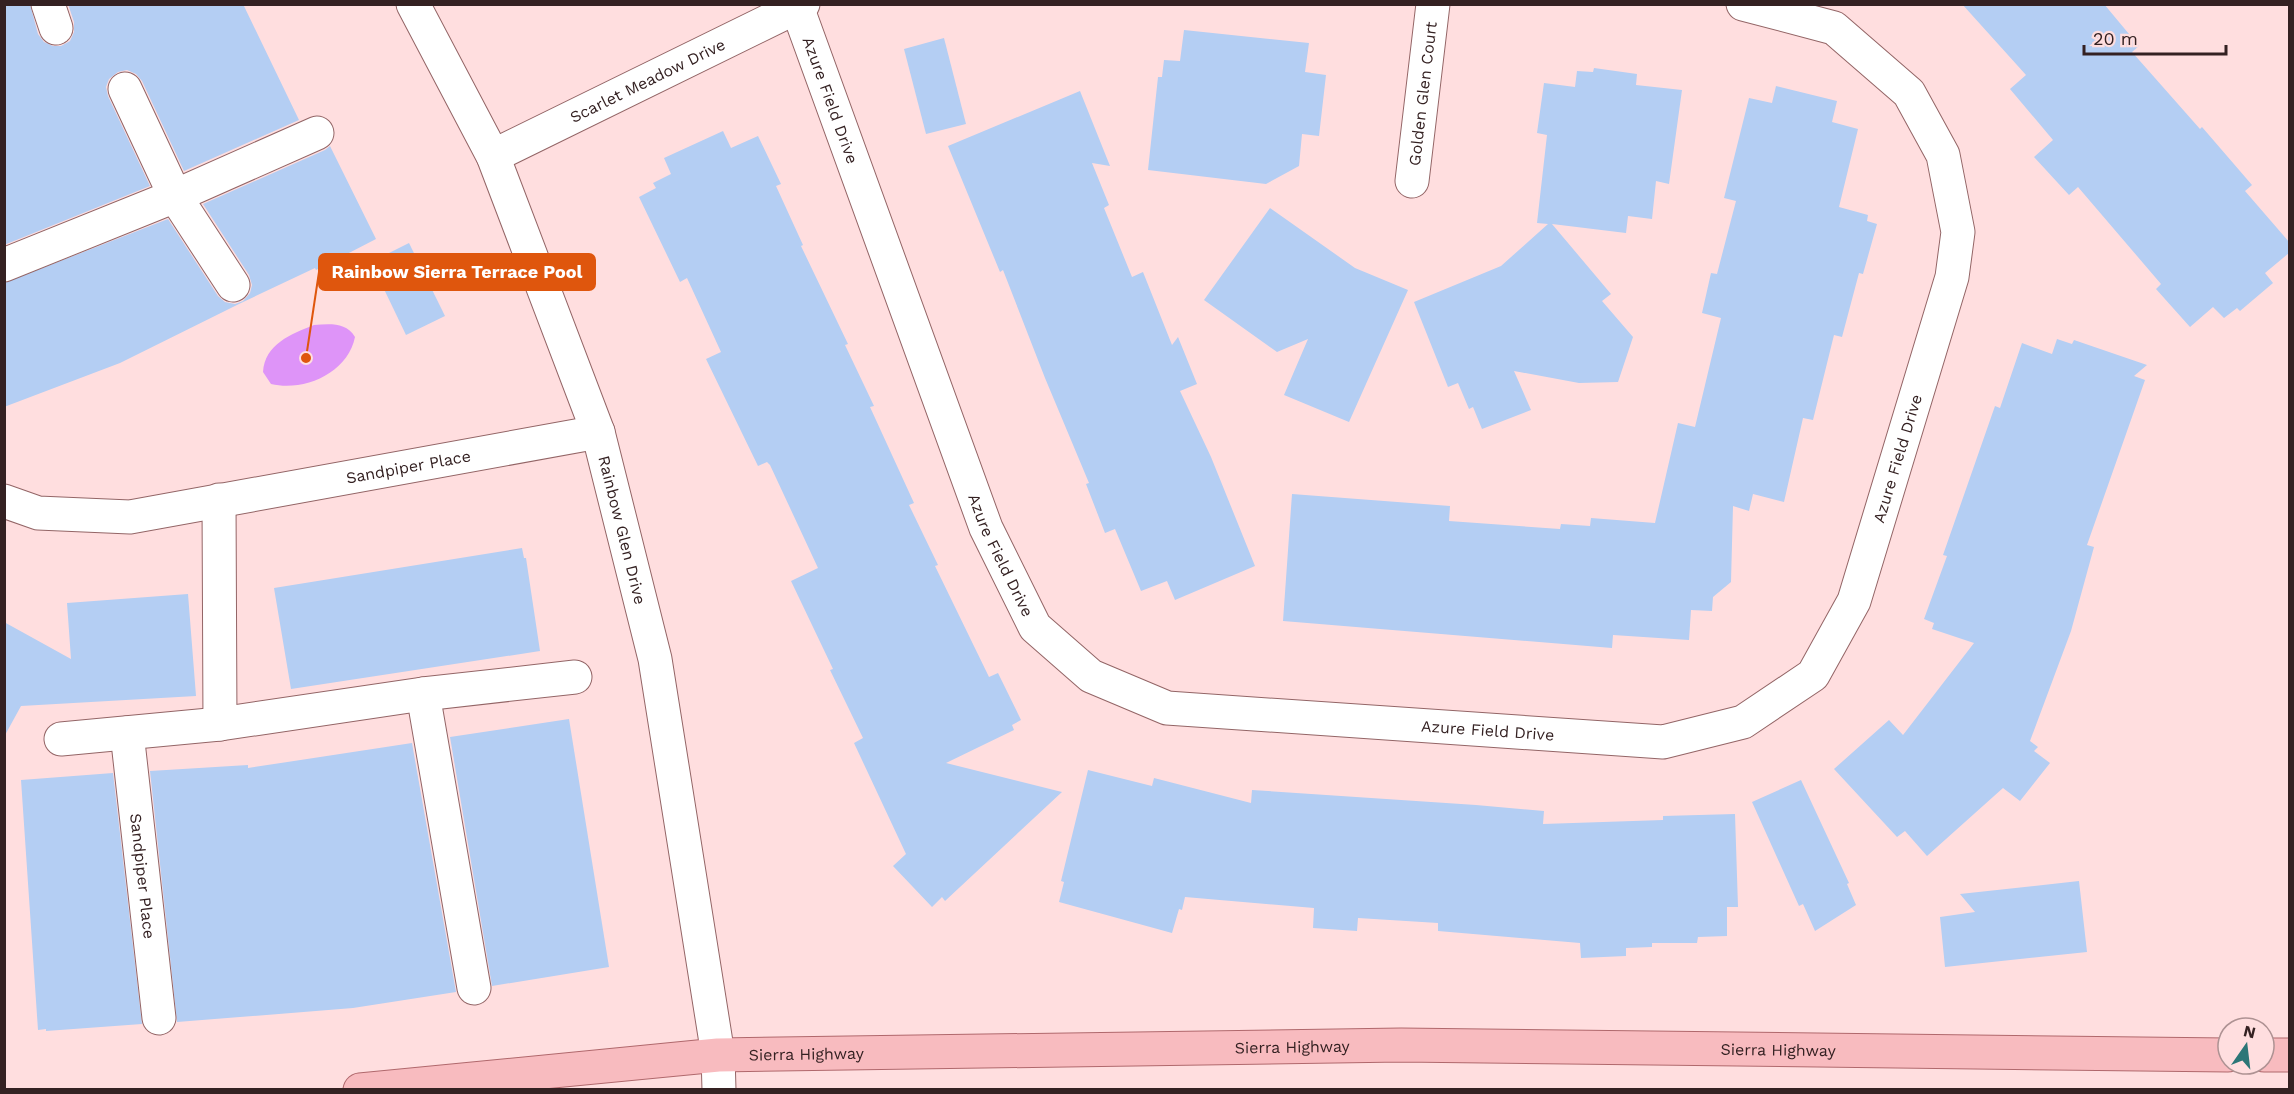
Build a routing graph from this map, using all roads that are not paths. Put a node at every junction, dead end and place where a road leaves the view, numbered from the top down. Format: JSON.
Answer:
{"nodes":[{"id":1,"x":414,"y":4,"type":"edge"},
{"id":2,"x":1433,"y":4,"type":"edge"},
{"id":3,"x":1750,"y":5,"type":"edge"},
{"id":4,"x":800,"y":6,"type":"edge"},
{"id":5,"x":125,"y":89,"type":"dead end"},
{"id":6,"x":317,"y":133,"type":"dead end"},
{"id":7,"x":493,"y":156,"type":"junction"},
{"id":8,"x":1412,"y":181,"type":"dead end"},
{"id":9,"x":175,"y":196,"type":"junction"},
{"id":10,"x":4,"y":265,"type":"edge"},
{"id":11,"x":233,"y":285,"type":"dead end"},
{"id":12,"x":598,"y":432,"type":"junction"},
{"id":13,"x":219,"y":500,"type":"junction"},
{"id":14,"x":4,"y":501,"type":"edge"},
{"id":15,"x":575,"y":677,"type":"dead end"},
{"id":16,"x":423,"y":694,"type":"junction"},
{"id":17,"x":220,"y":724,"type":"junction"},
{"id":18,"x":127,"y":733,"type":"junction"},
{"id":19,"x":61,"y":739,"type":"dead end"},
{"id":20,"x":474,"y":988,"type":"dead end"},
{"id":21,"x":159,"y":1018,"type":"dead end"},
{"id":22,"x":718,"y":1055,"type":"junction"},
{"id":23,"x":2216,"y":1055,"type":"edge"},
{"id":24,"x":360,"y":1089,"type":"edge"},
{"id":25,"x":719,"y":1089,"type":"edge"}],
"edges":[{"from":1,"to":7,"type":"street","name":"Rainbow Glen Drive"},
{"from":2,"to":8,"type":"street","name":"Golden Glen Court"},
{"from":3,"to":4,"type":"street","name":"Azure Field Drive"},
{"from":4,"to":7,"type":"street","name":"Scarlet Meadow Drive"},
{"from":5,"to":9,"type":"street"},
{"from":6,"to":9,"type":"street"},
{"from":7,"to":12,"type":"street","name":"Rainbow Glen Drive"},
{"from":9,"to":10,"type":"street"},
{"from":9,"to":11,"type":"street"},
{"from":12,"to":13,"type":"street","name":"Sandpiper Place"},
{"from":12,"to":22,"type":"street","name":"Rainbow Glen Drive"},
{"from":13,"to":14,"type":"street","name":"Sandpiper Place"},
{"from":13,"to":17,"type":"street"},
{"from":15,"to":16,"type":"street"},
{"from":16,"to":17,"type":"street"},
{"from":16,"to":20,"type":"street"},
{"from":17,"to":18,"type":"street"},
{"from":18,"to":19,"type":"street"},
{"from":18,"to":21,"type":"street","name":"Sandpiper Place"},
{"from":22,"to":23,"type":"main road","name":"Sierra Highway"},
{"from":22,"to":24,"type":"main road","name":"Sierra Highway"},
{"from":22,"to":25,"type":"street","name":"Rainbow Glen Drive"}]}
